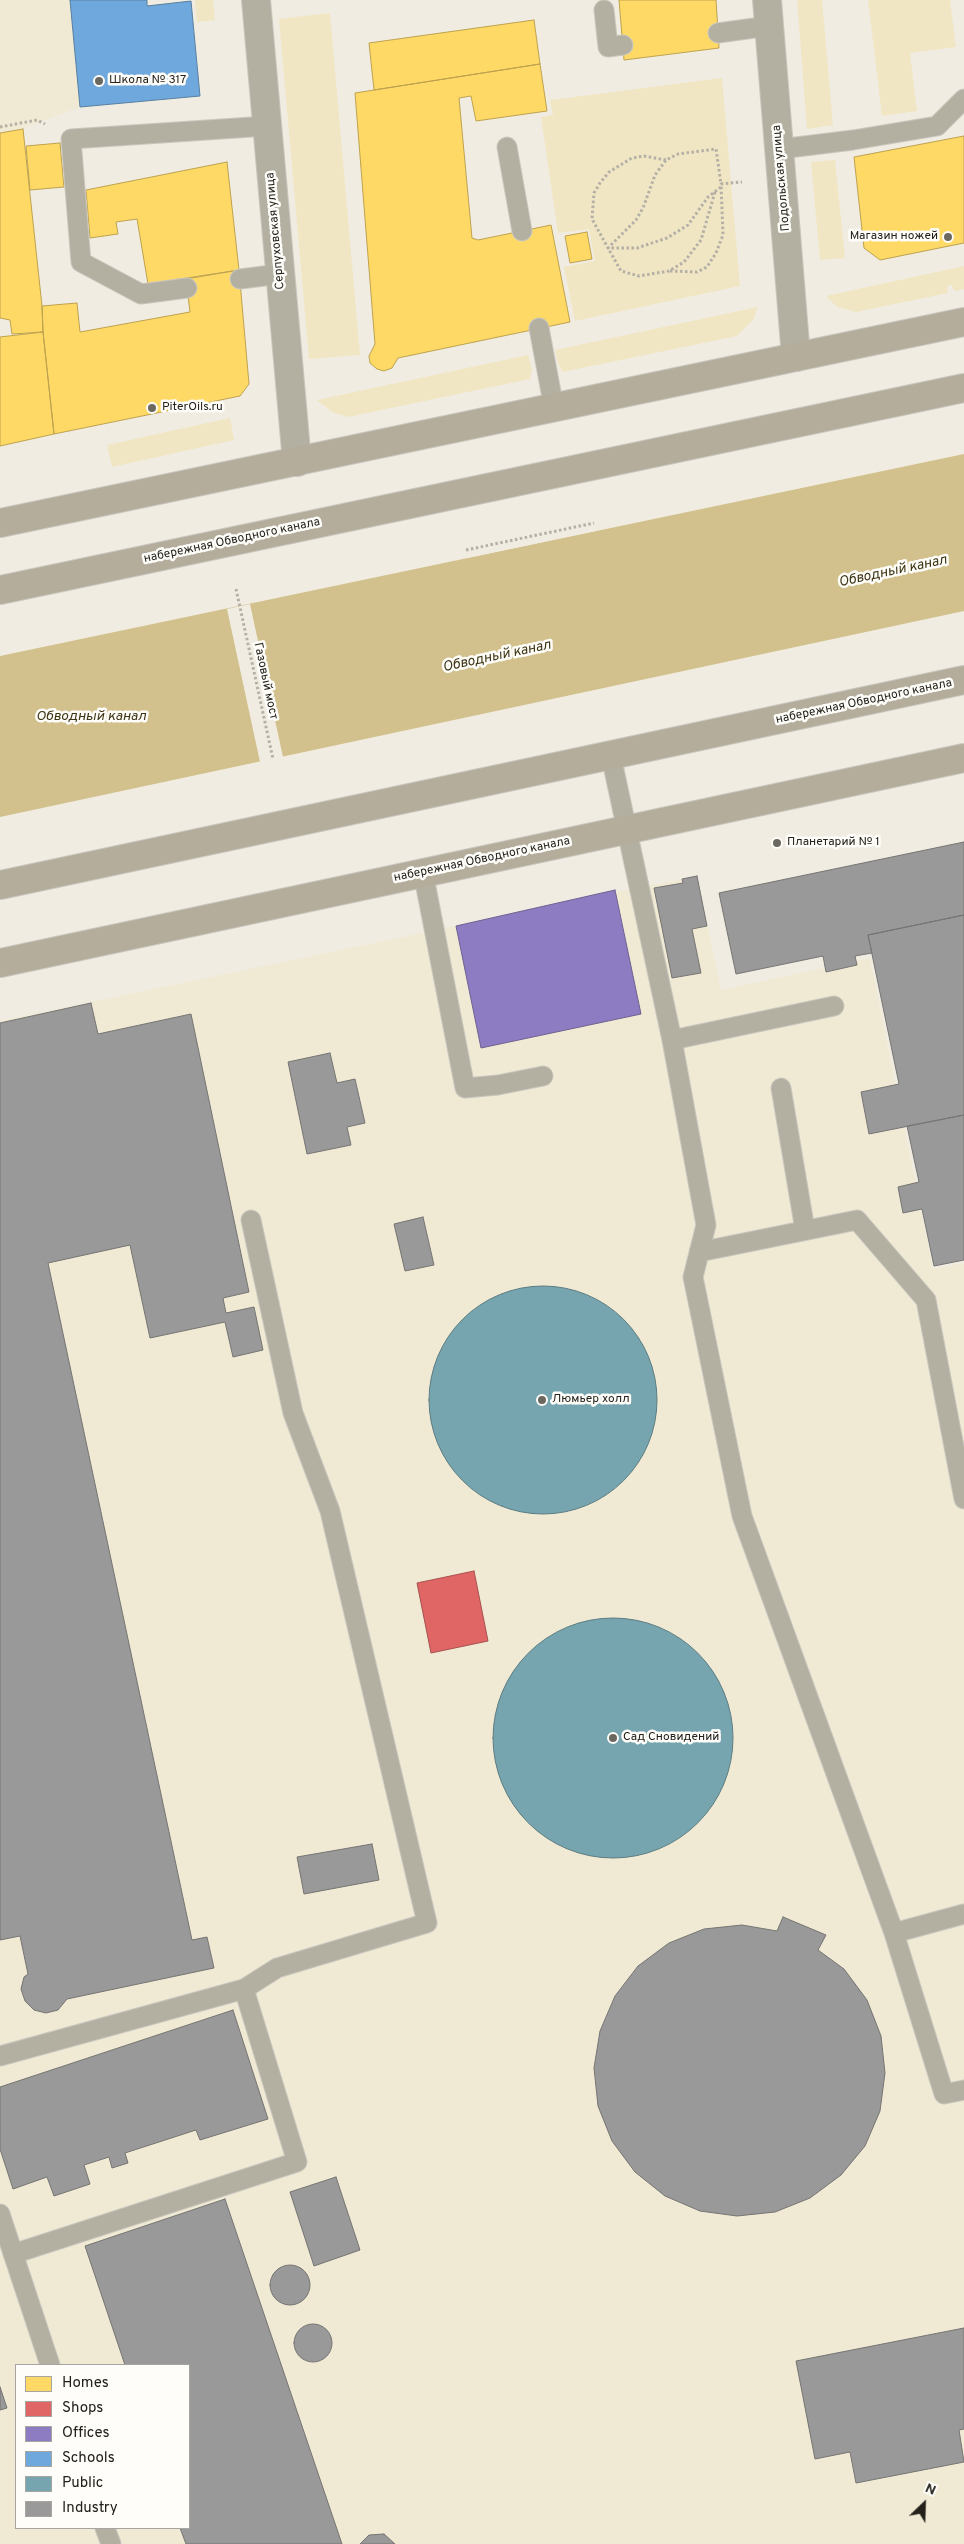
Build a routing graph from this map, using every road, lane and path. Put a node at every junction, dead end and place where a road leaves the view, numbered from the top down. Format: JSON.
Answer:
{"nodes":[{"id":1,"x":256,"y":0,"type":"edge"},
{"id":2,"x":604,"y":10,"type":"dead end"},
{"id":3,"x":768,"y":13,"type":"edge"},
{"id":4,"x":718,"y":33,"type":"dead end"},
{"id":5,"x":623,"y":45,"type":"dead end"},
{"id":6,"x":964,"y":99,"type":"edge"},
{"id":7,"x":267,"y":126,"type":"junction"},
{"id":8,"x":0,"y":127,"type":"edge"},
{"id":9,"x":71,"y":139,"type":"junction"},
{"id":10,"x":507,"y":147,"type":"dead end"},
{"id":11,"x":780,"y":149,"type":"junction"},
{"id":12,"x":666,"y":160,"type":"junction"},
{"id":13,"x":742,"y":182,"type":"dead end"},
{"id":14,"x":721,"y":186,"type":"junction"},
{"id":15,"x":715,"y":192,"type":"junction"},
{"id":16,"x":522,"y":231,"type":"dead end"},
{"id":17,"x":608,"y":248,"type":"junction"},
{"id":18,"x":669,"y":271,"type":"junction"},
{"id":19,"x":280,"y":274,"type":"junction"},
{"id":20,"x":240,"y":279,"type":"dead end"},
{"id":21,"x":187,"y":288,"type":"dead end"},
{"id":22,"x":964,"y":322,"type":"edge"},
{"id":23,"x":539,"y":328,"type":"dead end"},
{"id":24,"x":796,"y":356,"type":"junction"},
{"id":25,"x":964,"y":388,"type":"edge"},
{"id":26,"x":554,"y":408,"type":"junction"},
{"id":27,"x":297,"y":462,"type":"junction"},
{"id":28,"x":0,"y":523,"type":"edge"},
{"id":29,"x":594,"y":523,"type":"dead end"},
{"id":30,"x":466,"y":550,"type":"dead end"},
{"id":31,"x":236,"y":589,"type":"dead end"},
{"id":32,"x":0,"y":590,"type":"edge"},
{"id":33,"x":964,"y":680,"type":"edge"},
{"id":34,"x":611,"y":756,"type":"junction"},
{"id":35,"x":964,"y":758,"type":"edge"},
{"id":36,"x":273,"y":759,"type":"dead end"},
{"id":37,"x":628,"y":830,"type":"junction"},
{"id":38,"x":423,"y":872,"type":"junction"},
{"id":39,"x":0,"y":885,"type":"edge"},
{"id":40,"x":0,"y":963,"type":"edge"},
{"id":41,"x":834,"y":1006,"type":"dead end"},
{"id":42,"x":672,"y":1040,"type":"junction"},
{"id":43,"x":543,"y":1076,"type":"dead end"},
{"id":44,"x":781,"y":1088,"type":"dead end"},
{"id":45,"x":251,"y":1220,"type":"dead end"},
{"id":46,"x":805,"y":1230,"type":"junction"},
{"id":47,"x":699,"y":1252,"type":"junction"},
{"id":48,"x":964,"y":1499,"type":"edge"},
{"id":49,"x":964,"y":1914,"type":"edge"},
{"id":50,"x":894,"y":1933,"type":"junction"},
{"id":51,"x":244,"y":1989,"type":"junction"},
{"id":52,"x":0,"y":2056,"type":"edge"},
{"id":53,"x":964,"y":2090,"type":"edge"},
{"id":54,"x":0,"y":2214,"type":"edge"},
{"id":55,"x":13,"y":2254,"type":"junction"},
{"id":56,"x":50,"y":2364,"type":"edge"},
{"id":57,"x":105,"y":2529,"type":"edge"},
{"id":58,"x":111,"y":2544,"type":"edge"}],
"edges":[{"from":1,"to":7,"type":"street","name":"Серпуховская улица"},
{"from":2,"to":5,"type":"lane"},
{"from":3,"to":4,"type":"lane"},
{"from":3,"to":11,"type":"street","name":"Подольская улица"},
{"from":6,"to":11,"type":"lane"},
{"from":7,"to":9,"type":"lane"},
{"from":7,"to":19,"type":"street","name":"Серпуховская улица"},
{"from":8,"to":9,"type":"path"},
{"from":9,"to":21,"type":"lane"},
{"from":10,"to":16,"type":"lane"},
{"from":11,"to":24,"type":"street","name":"Подольская улица"},
{"from":12,"to":14,"type":"path"},
{"from":12,"to":17,"type":"path"},
{"from":12,"to":17,"type":"path"},
{"from":13,"to":14,"type":"path"},
{"from":14,"to":15,"type":"path"},
{"from":14,"to":18,"type":"path"},
{"from":15,"to":17,"type":"path"},
{"from":15,"to":18,"type":"path"},
{"from":17,"to":18,"type":"path"},
{"from":19,"to":20,"type":"lane"},
{"from":19,"to":27,"type":"street","name":"Серпуховская улица"},
{"from":22,"to":24,"type":"main road"},
{"from":23,"to":26,"type":"lane"},
{"from":24,"to":26,"type":"main road"},
{"from":25,"to":32,"type":"main road","name":"набережная Обводного канала"},
{"from":26,"to":27,"type":"main road"},
{"from":27,"to":28,"type":"main road"},
{"from":29,"to":30,"type":"path"},
{"from":31,"to":36,"type":"path","name":"Газовый мост"},
{"from":33,"to":34,"type":"main road","name":"набережная Обводного канала"},
{"from":34,"to":37,"type":"lane"},
{"from":34,"to":39,"type":"main road","name":"набережная Обводного канала"},
{"from":35,"to":37,"type":"main road","name":"набережная Обводного канала"},
{"from":37,"to":38,"type":"main road","name":"набережная Обводного канала"},
{"from":37,"to":42,"type":"lane"},
{"from":38,"to":40,"type":"main road","name":"набережная Обводного канала"},
{"from":38,"to":43,"type":"lane"},
{"from":41,"to":42,"type":"lane"},
{"from":42,"to":47,"type":"lane"},
{"from":44,"to":46,"type":"lane"},
{"from":45,"to":51,"type":"lane"},
{"from":46,"to":47,"type":"lane"},
{"from":46,"to":48,"type":"lane"},
{"from":47,"to":50,"type":"lane"},
{"from":49,"to":50,"type":"lane"},
{"from":50,"to":53,"type":"lane"},
{"from":51,"to":52,"type":"lane"},
{"from":51,"to":55,"type":"lane"},
{"from":54,"to":55,"type":"lane"},
{"from":55,"to":56,"type":"lane"},
{"from":57,"to":58,"type":"lane"}]}
